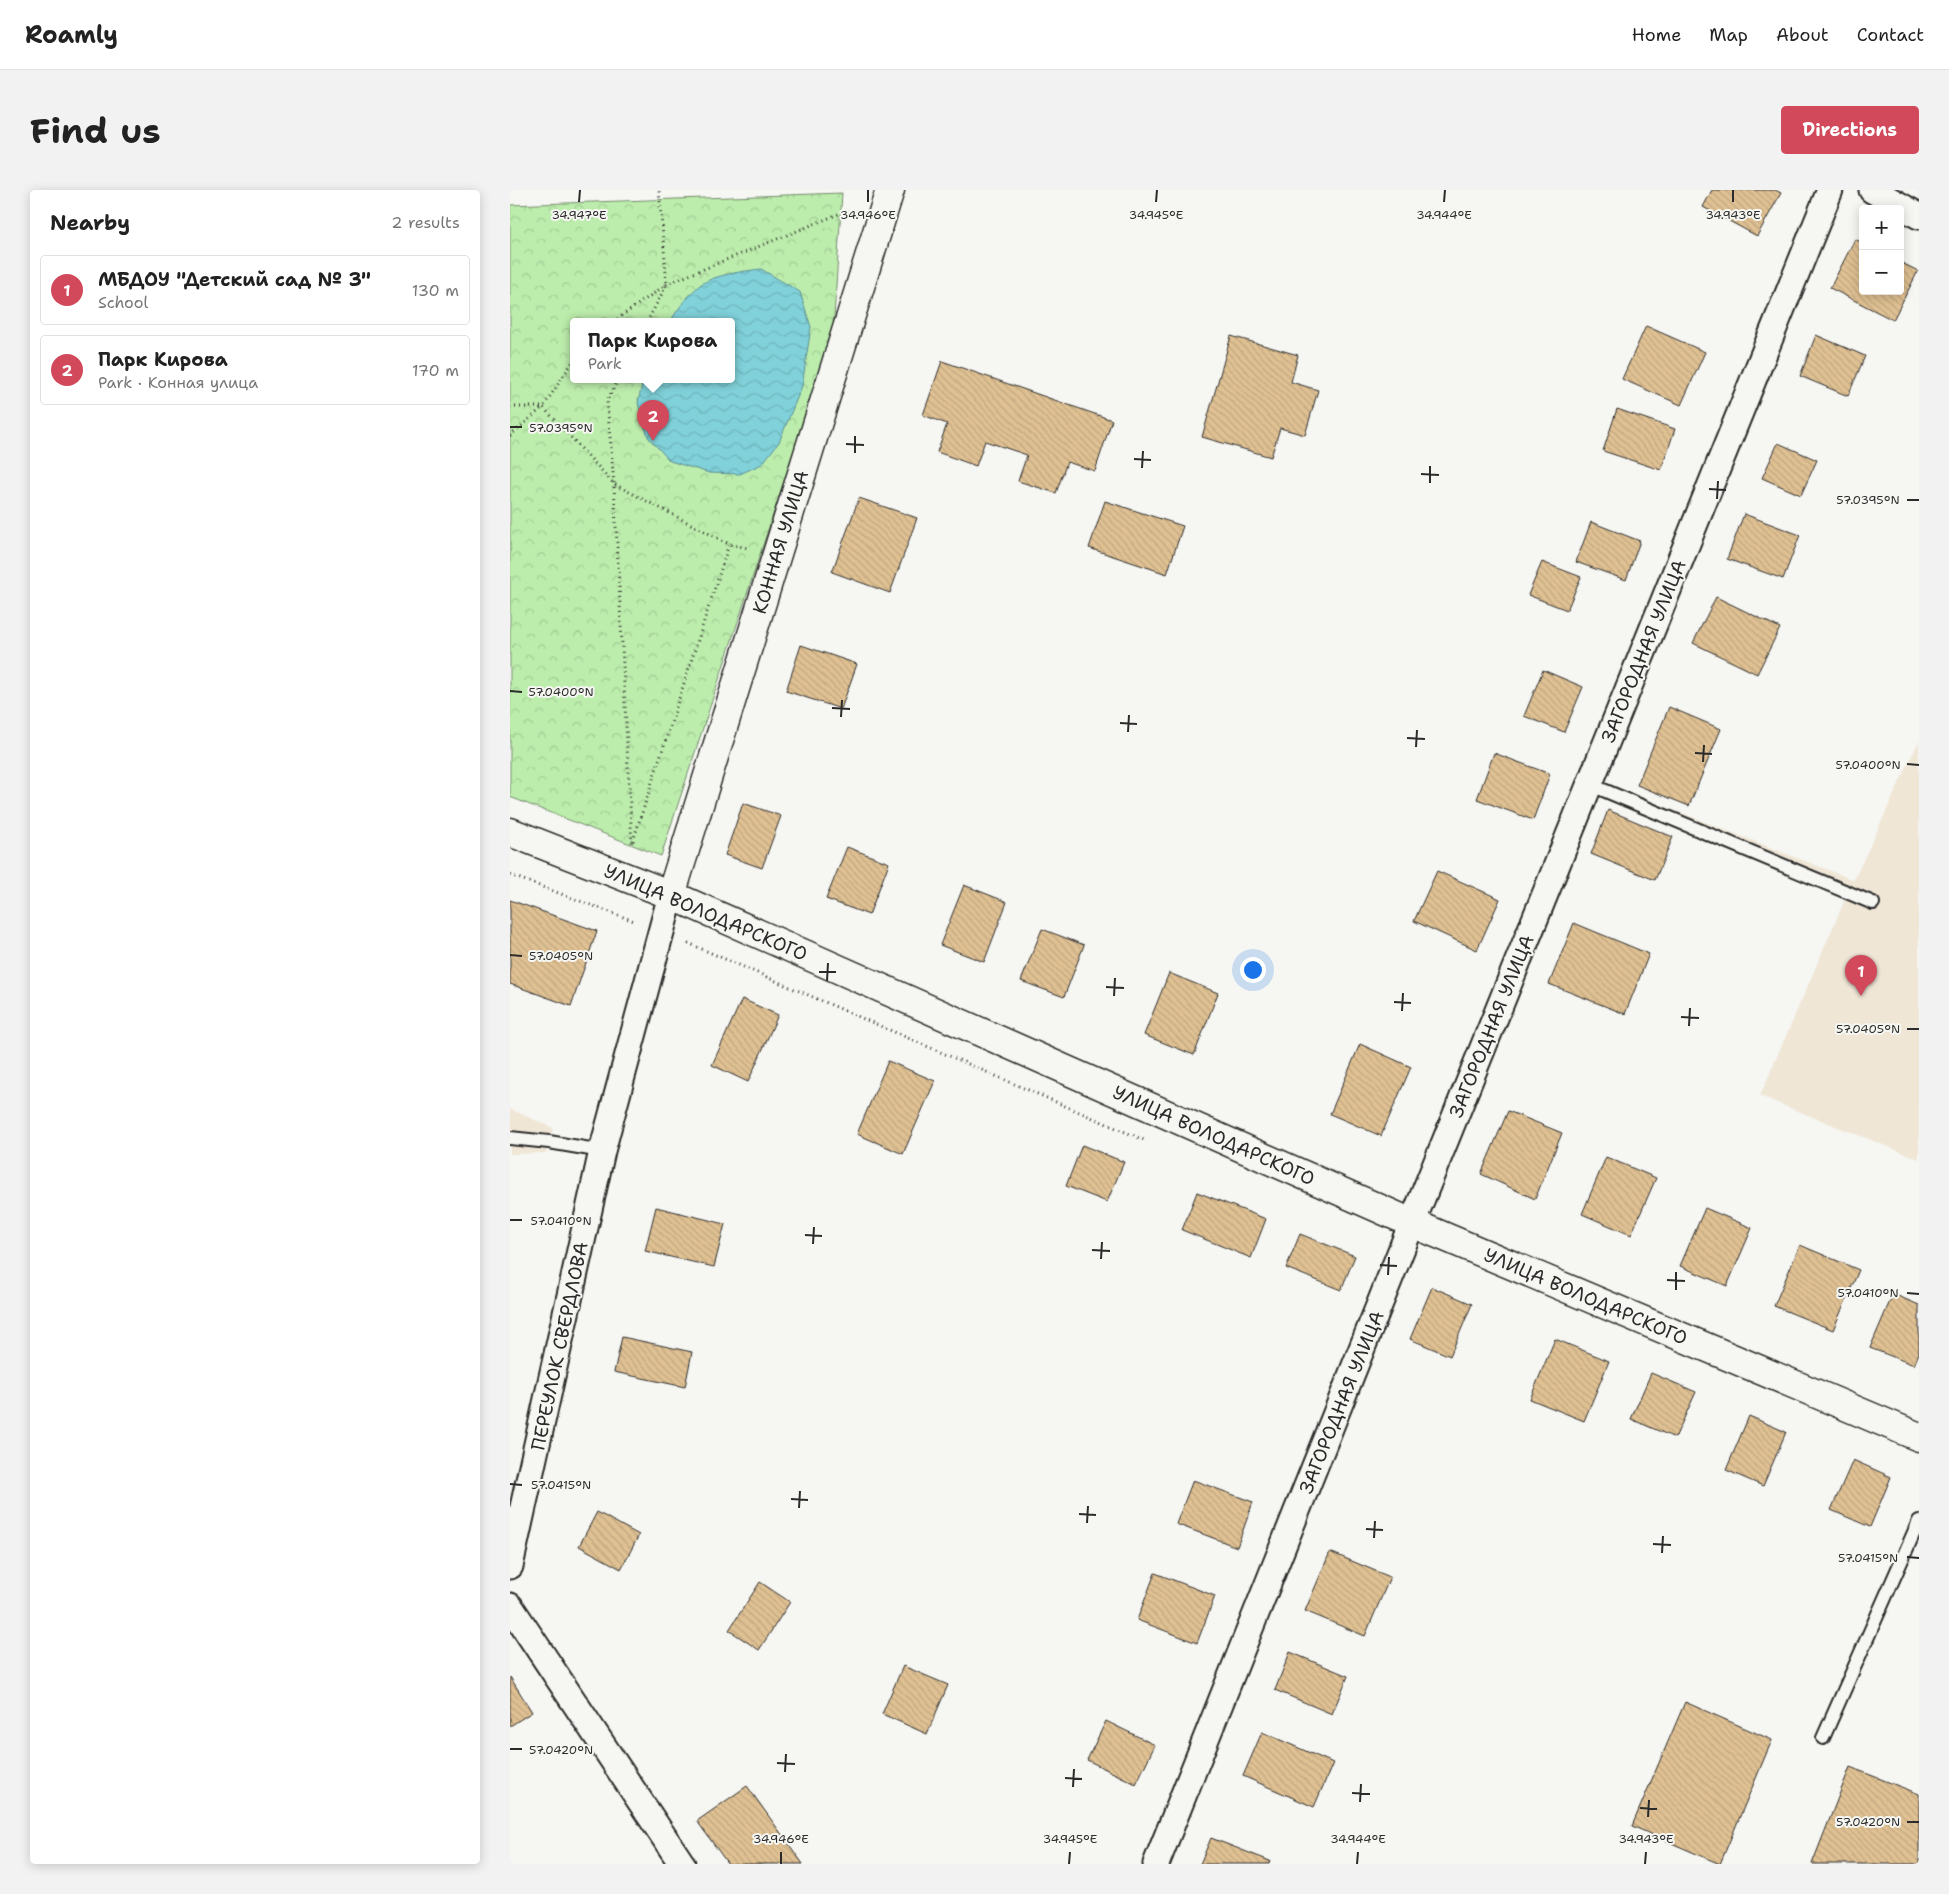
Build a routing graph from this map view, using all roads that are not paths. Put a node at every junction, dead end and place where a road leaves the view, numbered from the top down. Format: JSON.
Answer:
{"nodes":[{"id":1,"x":890,"y":190,"type":"edge"},
{"id":2,"x":1830,"y":190,"type":"edge"},
{"id":3,"x":1872,"y":190,"type":"edge"},
{"id":4,"x":1919,"y":216,"type":"edge"},
{"id":5,"x":1589,"y":784,"type":"junction"},
{"id":6,"x":510,"y":832,"type":"edge"},
{"id":7,"x":671,"y":894,"type":"junction"},
{"id":8,"x":1873,"y":902,"type":"dead end"},
{"id":9,"x":510,"y":1138,"type":"edge"},
{"id":10,"x":602,"y":1151,"type":"junction"},
{"id":11,"x":1412,"y":1223,"type":"junction"},
{"id":12,"x":1919,"y":1437,"type":"edge"},
{"id":13,"x":1919,"y":1521,"type":"edge"},
{"id":14,"x":510,"y":1566,"type":"edge"},
{"id":15,"x":510,"y":1606,"type":"edge"},
{"id":16,"x":1823,"y":1738,"type":"dead end"},
{"id":17,"x":682,"y":1864,"type":"edge"},
{"id":18,"x":1156,"y":1864,"type":"edge"}],
"edges":[{"from":1,"to":7,"type":"street","name":"КОННАЯ УЛИЦА"},
{"from":2,"to":5,"type":"street","name":"ЗАГОРОДНАЯ УЛИЦА"},
{"from":3,"to":4,"type":"street"},
{"from":5,"to":8,"type":"lane"},
{"from":5,"to":11,"type":"street","name":"ЗАГОРОДНАЯ УЛИЦА"},
{"from":6,"to":7,"type":"street","name":"УЛИЦА ВОЛОДАРСКОГО"},
{"from":7,"to":10,"type":"street","name":"ПЕРЕУЛОК СВЕРДЛОВА"},
{"from":7,"to":11,"type":"street","name":"УЛИЦА ВОЛОДАРСКОГО"},
{"from":9,"to":10,"type":"lane"},
{"from":10,"to":14,"type":"street","name":"ПЕРЕУЛОК СВЕРДЛОВА"},
{"from":11,"to":12,"type":"street","name":"УЛИЦА ВОЛОДАРСКОГО"},
{"from":11,"to":18,"type":"street","name":"ЗАГОРОДНАЯ УЛИЦА"},
{"from":13,"to":16,"type":"lane"},
{"from":15,"to":17,"type":"street"}]}
